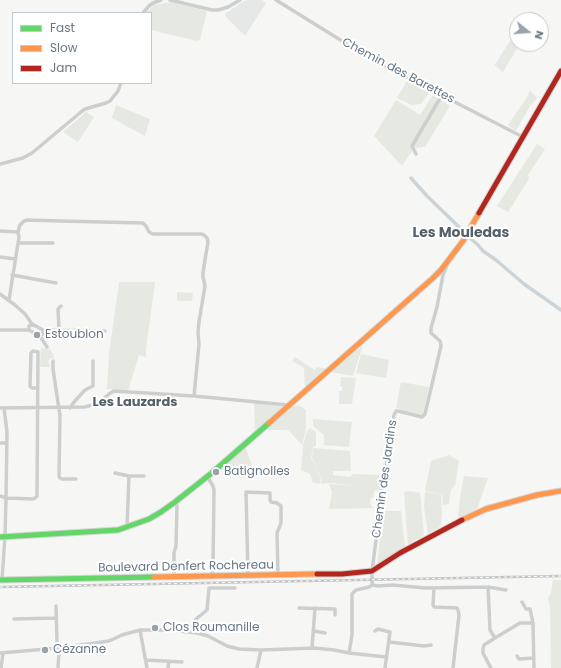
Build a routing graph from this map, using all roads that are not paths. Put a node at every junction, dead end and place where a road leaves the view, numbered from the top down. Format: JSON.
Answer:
{"nodes":[{"id":1,"x":161,"y":0,"type":"edge"},
{"id":2,"x":170,"y":0,"type":"edge"},
{"id":3,"x":240,"y":0,"type":"edge"},
{"id":4,"x":276,"y":0,"type":"edge"},
{"id":5,"x":144,"y":12,"type":"edge"},
{"id":6,"x":561,"y":71,"type":"edge"},
{"id":7,"x":121,"y":84,"type":"edge"},
{"id":8,"x":442,"y":95,"type":"junction"},
{"id":9,"x":523,"y":137,"type":"junction"},
{"id":10,"x":416,"y":154,"type":"dead end"},
{"id":11,"x":0,"y":164,"type":"edge"},
{"id":12,"x":0,"y":231,"type":"edge"},
{"id":13,"x":18,"y":232,"type":"junction"},
{"id":14,"x":18,"y":243,"type":"junction"},
{"id":15,"x":53,"y":243,"type":"dead end"},
{"id":16,"x":0,"y":257,"type":"edge"},
{"id":17,"x":15,"y":259,"type":"junction"},
{"id":18,"x":448,"y":262,"type":"junction"},
{"id":19,"x":12,"y":275,"type":"junction"},
{"id":20,"x":433,"y":278,"type":"junction"},
{"id":21,"x":442,"y":282,"type":"junction"},
{"id":22,"x":56,"y":283,"type":"dead end"},
{"id":23,"x":0,"y":294,"type":"edge"},
{"id":24,"x":9,"y":300,"type":"junction"},
{"id":25,"x":61,"y":306,"type":"dead end"},
{"id":26,"x":32,"y":324,"type":"junction"},
{"id":27,"x":0,"y":330,"type":"edge"},
{"id":28,"x":28,"y":330,"type":"junction"},
{"id":29,"x":43,"y":330,"type":"junction"},
{"id":30,"x":59,"y":330,"type":"junction"},
{"id":31,"x":105,"y":331,"type":"dead end"},
{"id":32,"x":40,"y":336,"type":"junction"},
{"id":33,"x":46,"y":347,"type":"dead end"},
{"id":34,"x":53,"y":360,"type":"dead end"},
{"id":35,"x":93,"y":361,"type":"dead end"},
{"id":36,"x":37,"y":388,"type":"junction"},
{"id":37,"x":194,"y":396,"type":"junction"},
{"id":38,"x":288,"y":405,"type":"junction"},
{"id":39,"x":2,"y":408,"type":"edge"},
{"id":40,"x":37,"y":408,"type":"junction"},
{"id":41,"x":59,"y":408,"type":"junction"},
{"id":42,"x":70,"y":408,"type":"junction"},
{"id":43,"x":0,"y":443,"type":"edge"},
{"id":44,"x":7,"y":443,"type":"junction"},
{"id":45,"x":115,"y":473,"type":"dead end"},
{"id":46,"x":129,"y":476,"type":"junction"},
{"id":47,"x":144,"y":476,"type":"dead end"},
{"id":48,"x":207,"y":476,"type":"junction"},
{"id":49,"x":76,"y":479,"type":"dead end"},
{"id":50,"x":561,"y":490,"type":"edge"},
{"id":51,"x":0,"y":496,"type":"edge"},
{"id":52,"x":6,"y":498,"type":"junction"},
{"id":53,"x":175,"y":502,"type":"junction"},
{"id":54,"x":127,"y":527,"type":"junction"},
{"id":55,"x":0,"y":530,"type":"edge"},
{"id":56,"x":6,"y":530,"type":"junction"},
{"id":57,"x":3,"y":537,"type":"edge"},
{"id":58,"x":372,"y":571,"type":"junction"},
{"id":59,"x":278,"y":575,"type":"junction"},
{"id":60,"x":248,"y":576,"type":"junction"},
{"id":61,"x":174,"y":577,"type":"junction"},
{"id":62,"x":212,"y":577,"type":"junction"},
{"id":63,"x":1,"y":580,"type":"edge"},
{"id":64,"x":372,"y":586,"type":"junction"},
{"id":65,"x":488,"y":587,"type":"junction"},
{"id":66,"x":236,"y":588,"type":"dead end"},
{"id":67,"x":434,"y":588,"type":"junction"},
{"id":68,"x":506,"y":590,"type":"dead end"},
{"id":69,"x":522,"y":602,"type":"dead end"},
{"id":70,"x":56,"y":606,"type":"dead end"},
{"id":71,"x":299,"y":608,"type":"dead end"},
{"id":72,"x":315,"y":608,"type":"junction"},
{"id":73,"x":335,"y":615,"type":"dead end"},
{"id":74,"x":56,"y":618,"type":"junction"},
{"id":75,"x":14,"y":619,"type":"dead end"},
{"id":76,"x":533,"y":624,"type":"junction"},
{"id":77,"x":140,"y":630,"type":"junction"},
{"id":78,"x":314,"y":631,"type":"junction"},
{"id":79,"x":375,"y":631,"type":"dead end"},
{"id":80,"x":195,"y":633,"type":"junction"},
{"id":81,"x":324,"y":633,"type":"dead end"},
{"id":82,"x":495,"y":638,"type":"junction"},
{"id":83,"x":388,"y":642,"type":"junction"},
{"id":84,"x":431,"y":646,"type":"dead end"},
{"id":85,"x":58,"y":648,"type":"junction"},
{"id":86,"x":312,"y":648,"type":"junction"},
{"id":87,"x":261,"y":650,"type":"junction"},
{"id":88,"x":2,"y":653,"type":"edge"},
{"id":89,"x":349,"y":653,"type":"junction"},
{"id":90,"x":517,"y":656,"type":"dead end"},
{"id":91,"x":386,"y":657,"type":"junction"},
{"id":92,"x":534,"y":658,"type":"junction"},
{"id":93,"x":146,"y":660,"type":"junction"},
{"id":94,"x":169,"y":661,"type":"junction"},
{"id":95,"x":182,"y":662,"type":"dead end"},
{"id":96,"x":1,"y":668,"type":"edge"},
{"id":97,"x":58,"y":668,"type":"edge"},
{"id":98,"x":147,"y":668,"type":"edge"},
{"id":99,"x":168,"y":668,"type":"edge"},
{"id":100,"x":257,"y":668,"type":"edge"},
{"id":101,"x":385,"y":668,"type":"edge"},
{"id":102,"x":453,"y":668,"type":"edge"},
{"id":103,"x":491,"y":668,"type":"edge"},
{"id":104,"x":534,"y":668,"type":"edge"}],
"edges":[{"from":1,"to":5,"type":"street"},
{"from":2,"to":3,"type":"street"},
{"from":4,"to":8,"type":"street","name":"Chemin des Barettes"},
{"from":6,"to":9,"type":"street"},
{"from":7,"to":11,"type":"street"},
{"from":8,"to":9,"type":"street","name":"Chemin des Barettes"},
{"from":8,"to":10,"type":"street"},
{"from":9,"to":18,"type":"street"},
{"from":12,"to":13,"type":"street"},
{"from":13,"to":14,"type":"street"},
{"from":13,"to":37,"type":"street"},
{"from":14,"to":15,"type":"street"},
{"from":14,"to":17,"type":"street"},
{"from":16,"to":17,"type":"street"},
{"from":17,"to":19,"type":"street"},
{"from":18,"to":20,"type":"street"},
{"from":18,"to":21,"type":"street","name":"Chemin des Jardins"},
{"from":19,"to":22,"type":"street"},
{"from":19,"to":24,"type":"street"},
{"from":20,"to":21,"type":"street"},
{"from":20,"to":38,"type":"street"},
{"from":21,"to":58,"type":"street","name":"Chemin des Jardins"},
{"from":23,"to":24,"type":"street"},
{"from":24,"to":26,"type":"street"},
{"from":25,"to":30,"type":"street"},
{"from":26,"to":28,"type":"street"},
{"from":26,"to":29,"type":"street"},
{"from":27,"to":28,"type":"street"},
{"from":28,"to":32,"type":"street"},
{"from":29,"to":30,"type":"street"},
{"from":29,"to":32,"type":"street"},
{"from":30,"to":31,"type":"street"},
{"from":32,"to":33,"type":"street"},
{"from":34,"to":41,"type":"street"},
{"from":35,"to":42,"type":"street"},
{"from":36,"to":36,"type":"street"},
{"from":36,"to":40,"type":"street"},
{"from":37,"to":38,"type":"street"},
{"from":37,"to":42,"type":"street"},
{"from":38,"to":48,"type":"street"},
{"from":39,"to":40,"type":"street"},
{"from":39,"to":44,"type":"street"},
{"from":40,"to":41,"type":"street"},
{"from":40,"to":52,"type":"street"},
{"from":41,"to":42,"type":"street"},
{"from":41,"to":49,"type":"street"},
{"from":43,"to":44,"type":"street"},
{"from":44,"to":52,"type":"street"},
{"from":45,"to":46,"type":"street"},
{"from":46,"to":47,"type":"street"},
{"from":46,"to":54,"type":"street"},
{"from":48,"to":53,"type":"street"},
{"from":48,"to":62,"type":"street"},
{"from":50,"to":58,"type":"street"},
{"from":51,"to":52,"type":"street"},
{"from":52,"to":56,"type":"street"},
{"from":53,"to":54,"type":"street"},
{"from":53,"to":61,"type":"street"},
{"from":54,"to":57,"type":"street"},
{"from":55,"to":56,"type":"street"},
{"from":56,"to":57,"type":"street"},
{"from":57,"to":63,"type":"street"},
{"from":58,"to":59,"type":"street","name":"Boulevard Denfert Rochereau"},
{"from":58,"to":64,"type":"street"},
{"from":59,"to":60,"type":"street","name":"Boulevard Denfert Rochereau"},
{"from":59,"to":60,"type":"street"},
{"from":60,"to":62,"type":"street","name":"Boulevard Denfert Rochereau"},
{"from":61,"to":62,"type":"street","name":"Boulevard Denfert Rochereau"},
{"from":61,"to":63,"type":"street","name":"Boulevard Denfert Rochereau"},
{"from":64,"to":67,"type":"street"},
{"from":64,"to":89,"type":"street"},
{"from":65,"to":67,"type":"street"},
{"from":65,"to":68,"type":"street"},
{"from":65,"to":82,"type":"street"},
{"from":66,"to":80,"type":"street"},
{"from":67,"to":102,"type":"street"},
{"from":69,"to":76,"type":"street"},
{"from":70,"to":74,"type":"street"},
{"from":71,"to":72,"type":"street"},
{"from":72,"to":73,"type":"street"},
{"from":72,"to":78,"type":"street"},
{"from":74,"to":75,"type":"street"},
{"from":74,"to":85,"type":"street"},
{"from":76,"to":82,"type":"street"},
{"from":76,"to":92,"type":"street"},
{"from":77,"to":80,"type":"street"},
{"from":77,"to":85,"type":"street"},
{"from":77,"to":93,"type":"street"},
{"from":78,"to":81,"type":"street"},
{"from":78,"to":86,"type":"street"},
{"from":79,"to":83,"type":"street"},
{"from":80,"to":87,"type":"street"},
{"from":82,"to":103,"type":"street"},
{"from":83,"to":84,"type":"street"},
{"from":83,"to":91,"type":"street"},
{"from":85,"to":88,"type":"street"},
{"from":85,"to":97,"type":"street"},
{"from":86,"to":87,"type":"street"},
{"from":86,"to":89,"type":"street"},
{"from":87,"to":100,"type":"street"},
{"from":88,"to":96,"type":"street"},
{"from":89,"to":91,"type":"street"},
{"from":90,"to":92,"type":"street"},
{"from":91,"to":101,"type":"street"},
{"from":92,"to":104,"type":"street"},
{"from":93,"to":94,"type":"street"},
{"from":93,"to":98,"type":"street"},
{"from":94,"to":95,"type":"street"},
{"from":94,"to":99,"type":"street"}]}
